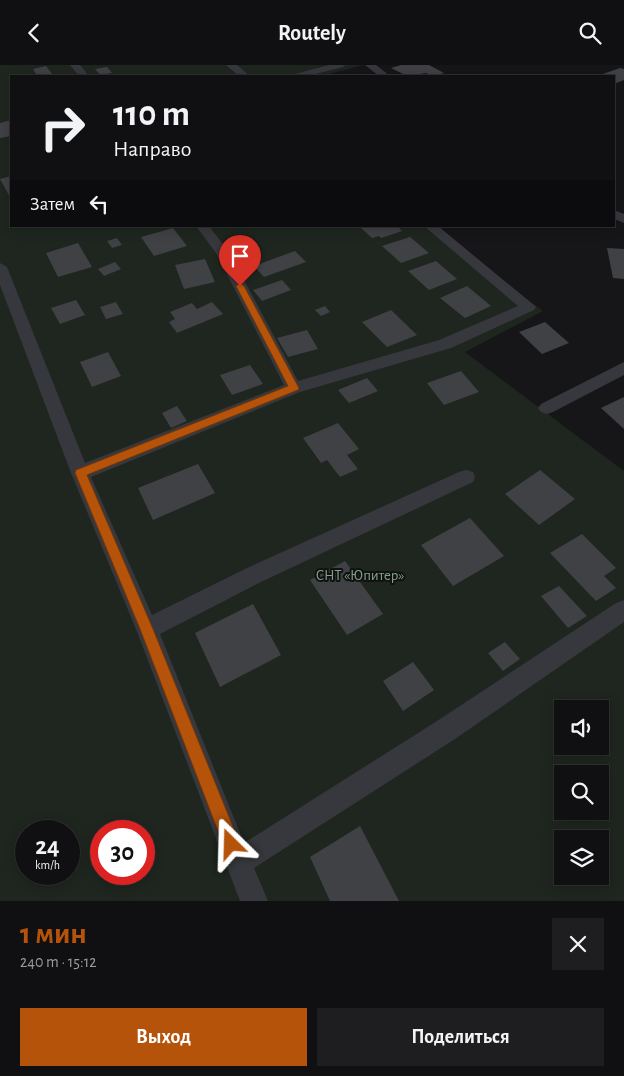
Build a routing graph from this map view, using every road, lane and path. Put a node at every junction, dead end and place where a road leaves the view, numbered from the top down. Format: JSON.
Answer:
{"nodes":[{"id":1,"x":75,"y":65,"type":"edge"},
{"id":2,"x":231,"y":65,"type":"edge"},
{"id":3,"x":340,"y":65,"type":"edge"},
{"id":4,"x":370,"y":65,"type":"edge"},
{"id":5,"x":83,"y":75,"type":"edge"},
{"id":6,"x":244,"y":75,"type":"edge"},
{"id":7,"x":302,"y":75,"type":"edge"},
{"id":8,"x":384,"y":75,"type":"edge"},
{"id":9,"x":203,"y":227,"type":"edge"},
{"id":10,"x":431,"y":227,"type":"edge"},
{"id":11,"x":0,"y":267,"type":"edge"},
{"id":12,"x":624,"y":368,"type":"edge"},
{"id":13,"x":294,"y":388,"type":"junction"},
{"id":14,"x":547,"y":408,"type":"dead end"},
{"id":15,"x":80,"y":473,"type":"junction"},
{"id":16,"x":466,"y":477,"type":"dead end"},
{"id":17,"x":624,"y":610,"type":"edge"},
{"id":18,"x":147,"y":629,"type":"junction"},
{"id":19,"x":238,"y":862,"type":"junction"},
{"id":20,"x":254,"y":901,"type":"edge"}],
"edges":[{"from":1,"to":5,"type":"street"},
{"from":2,"to":6,"type":"street"},
{"from":3,"to":7,"type":"street"},
{"from":4,"to":8,"type":"street"},
{"from":9,"to":13,"type":"street"},
{"from":10,"to":13,"type":"street"},
{"from":11,"to":15,"type":"street"},
{"from":12,"to":14,"type":"street"},
{"from":13,"to":15,"type":"street"},
{"from":15,"to":18,"type":"street"},
{"from":16,"to":18,"type":"street"},
{"from":17,"to":19,"type":"street"},
{"from":18,"to":19,"type":"street"},
{"from":19,"to":20,"type":"street"}]}
